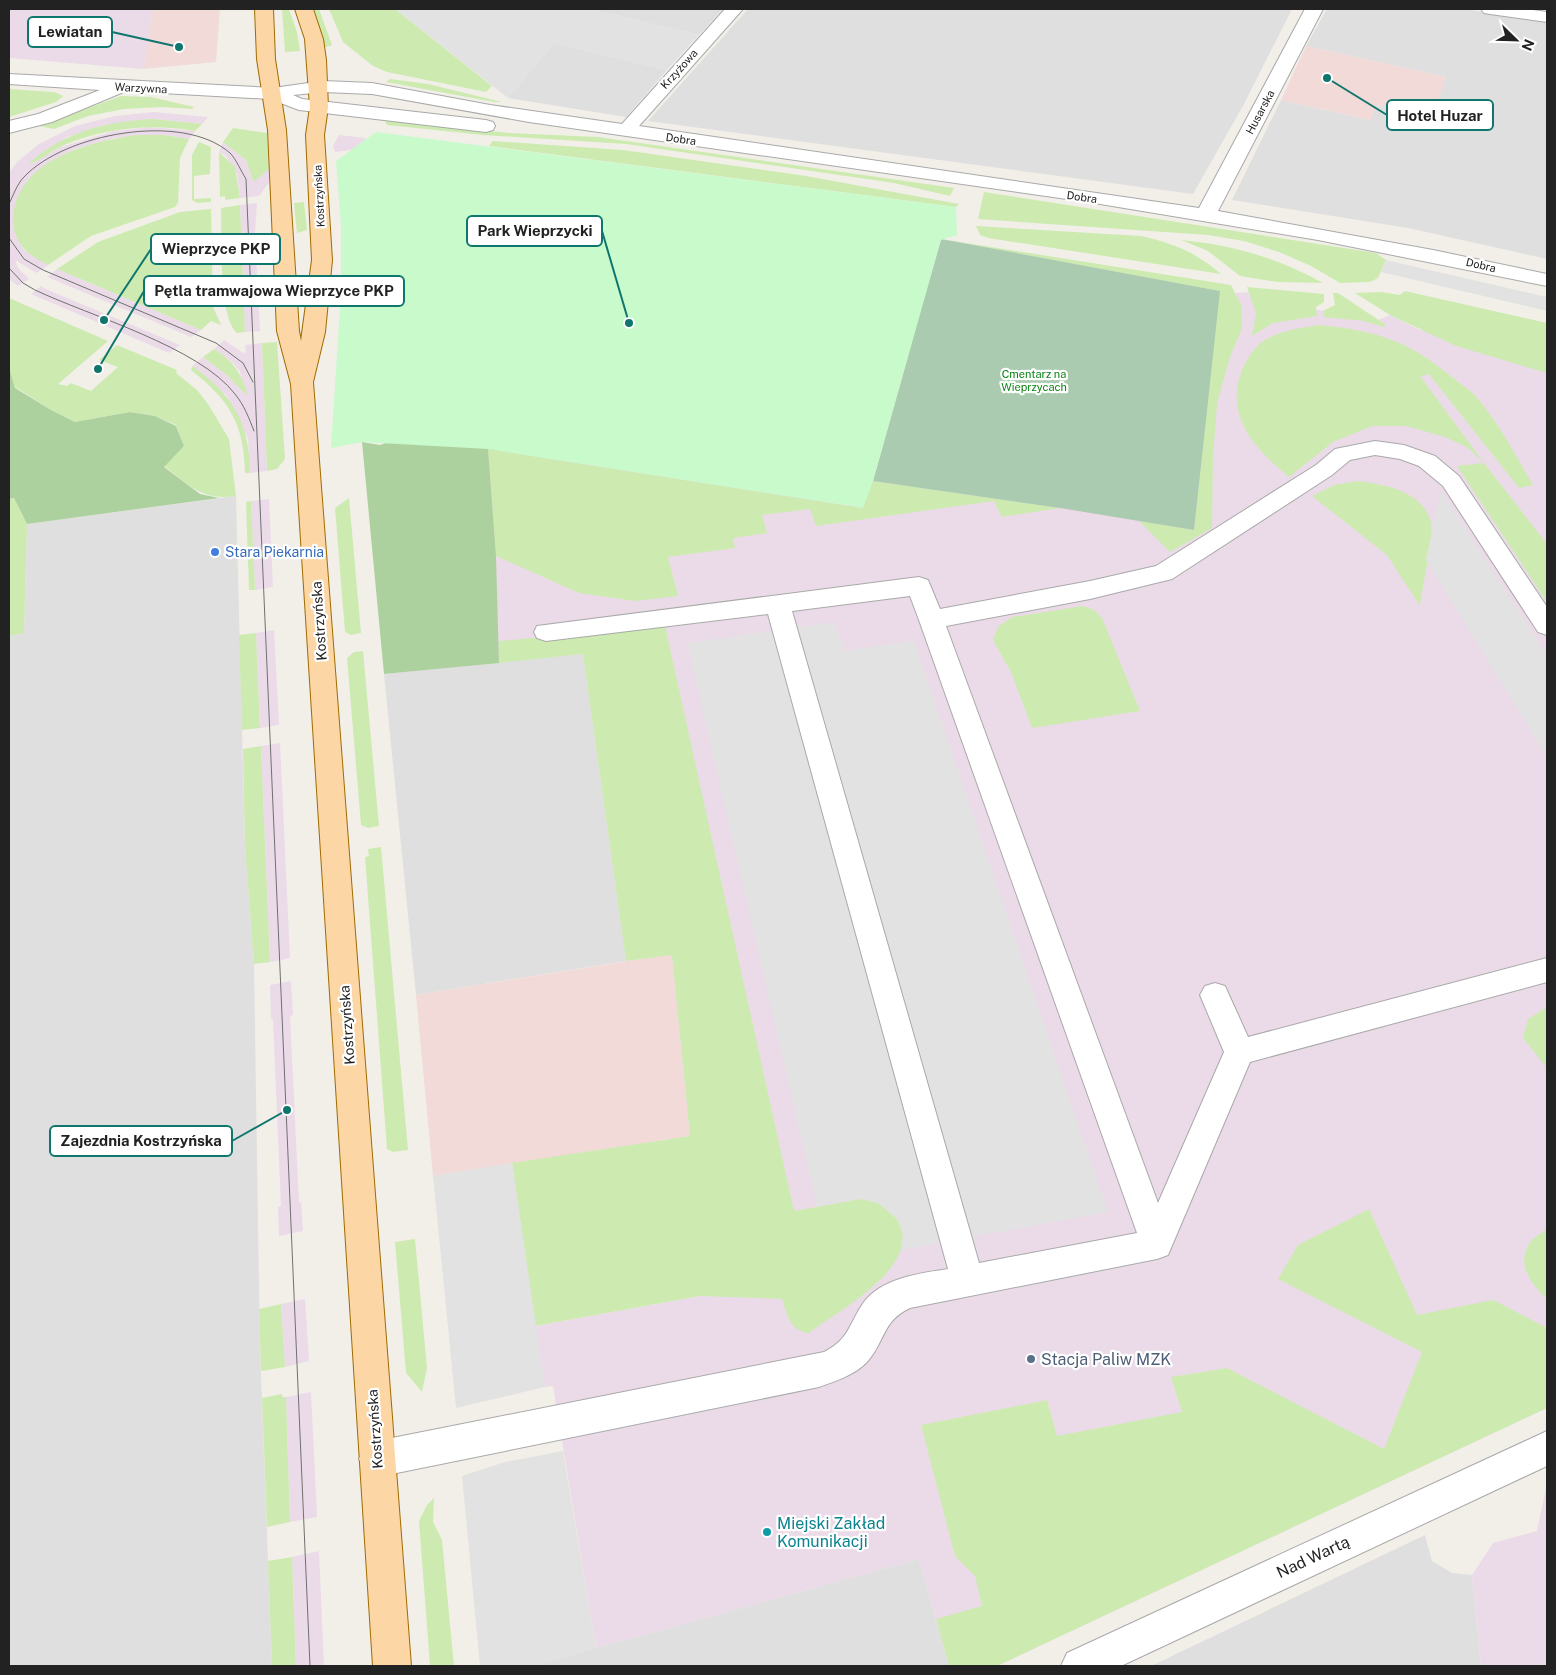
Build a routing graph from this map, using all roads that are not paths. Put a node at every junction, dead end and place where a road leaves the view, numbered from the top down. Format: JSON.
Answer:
{"nodes":[{"id":1,"x":264,"y":9,"type":"edge"},
{"id":2,"x":304,"y":9,"type":"edge"},
{"id":3,"x":734,"y":9,"type":"edge"},
{"id":4,"x":1314,"y":9,"type":"edge"},
{"id":5,"x":1490,"y":9,"type":"edge"},
{"id":6,"x":1547,"y":17,"type":"edge"},
{"id":7,"x":9,"y":79,"type":"edge"},
{"id":8,"x":318,"y":85,"type":"junction"},
{"id":9,"x":124,"y":87,"type":"junction"},
{"id":10,"x":273,"y":94,"type":"junction"},
{"id":11,"x":320,"y":107,"type":"junction"},
{"id":12,"x":9,"y":126,"type":"edge"},
{"id":13,"x":621,"y":130,"type":"junction"},
{"id":14,"x":1206,"y":214,"type":"junction"},
{"id":15,"x":1547,"y":280,"type":"edge"},
{"id":16,"x":302,"y":384,"type":"junction"},
{"id":17,"x":778,"y":604,"type":"junction"},
{"id":18,"x":931,"y":620,"type":"junction"},
{"id":19,"x":1547,"y":626,"type":"edge"},
{"id":20,"x":546,"y":632,"type":"dead end"},
{"id":21,"x":1547,"y":970,"type":"edge"},
{"id":22,"x":1215,"y":995,"type":"dead end"},
{"id":23,"x":1239,"y":1052,"type":"junction"},
{"id":24,"x":1157,"y":1244,"type":"junction"},
{"id":25,"x":968,"y":1281,"type":"junction"},
{"id":26,"x":1547,"y":1448,"type":"edge"},
{"id":27,"x":377,"y":1459,"type":"junction"},
{"id":28,"x":392,"y":1666,"type":"edge"},
{"id":29,"x":1080,"y":1666,"type":"edge"}],
"edges":[{"from":1,"to":10,"type":"main road","name":"Kostrzyńska"},
{"from":2,"to":8,"type":"main road","name":"Kostrzyńska"},
{"from":3,"to":13,"type":"street","name":"Krzyżowa"},
{"from":4,"to":14,"type":"street","name":"Husarska"},
{"from":5,"to":6,"type":"street"},
{"from":7,"to":9,"type":"street","name":"Warzywna"},
{"from":8,"to":10,"type":"street","name":"Dobra"},
{"from":8,"to":11,"type":"main road","name":"Kostrzyńska"},
{"from":8,"to":13,"type":"street","name":"Dobra"},
{"from":9,"to":10,"type":"street","name":"Warzywna"},
{"from":9,"to":12,"type":"street"},
{"from":10,"to":11,"type":"street","name":"Dobra"},
{"from":10,"to":16,"type":"main road","name":"Kostrzyńska"},
{"from":11,"to":13,"type":"street","name":"Dobra"},
{"from":11,"to":16,"type":"main road","name":"Kostrzyńska"},
{"from":13,"to":14,"type":"street","name":"Dobra"},
{"from":14,"to":15,"type":"street","name":"Dobra"},
{"from":16,"to":27,"type":"main road","name":"Kostrzyńska"},
{"from":17,"to":18,"type":"street"},
{"from":17,"to":20,"type":"street"},
{"from":17,"to":25,"type":"street"},
{"from":18,"to":19,"type":"street"},
{"from":18,"to":24,"type":"street"},
{"from":21,"to":23,"type":"street"},
{"from":22,"to":23,"type":"street"},
{"from":23,"to":24,"type":"street"},
{"from":24,"to":25,"type":"street"},
{"from":25,"to":27,"type":"street"},
{"from":26,"to":29,"type":"street","name":"Nad Wartą"},
{"from":27,"to":28,"type":"main road","name":"Kostrzyńska"}]}
